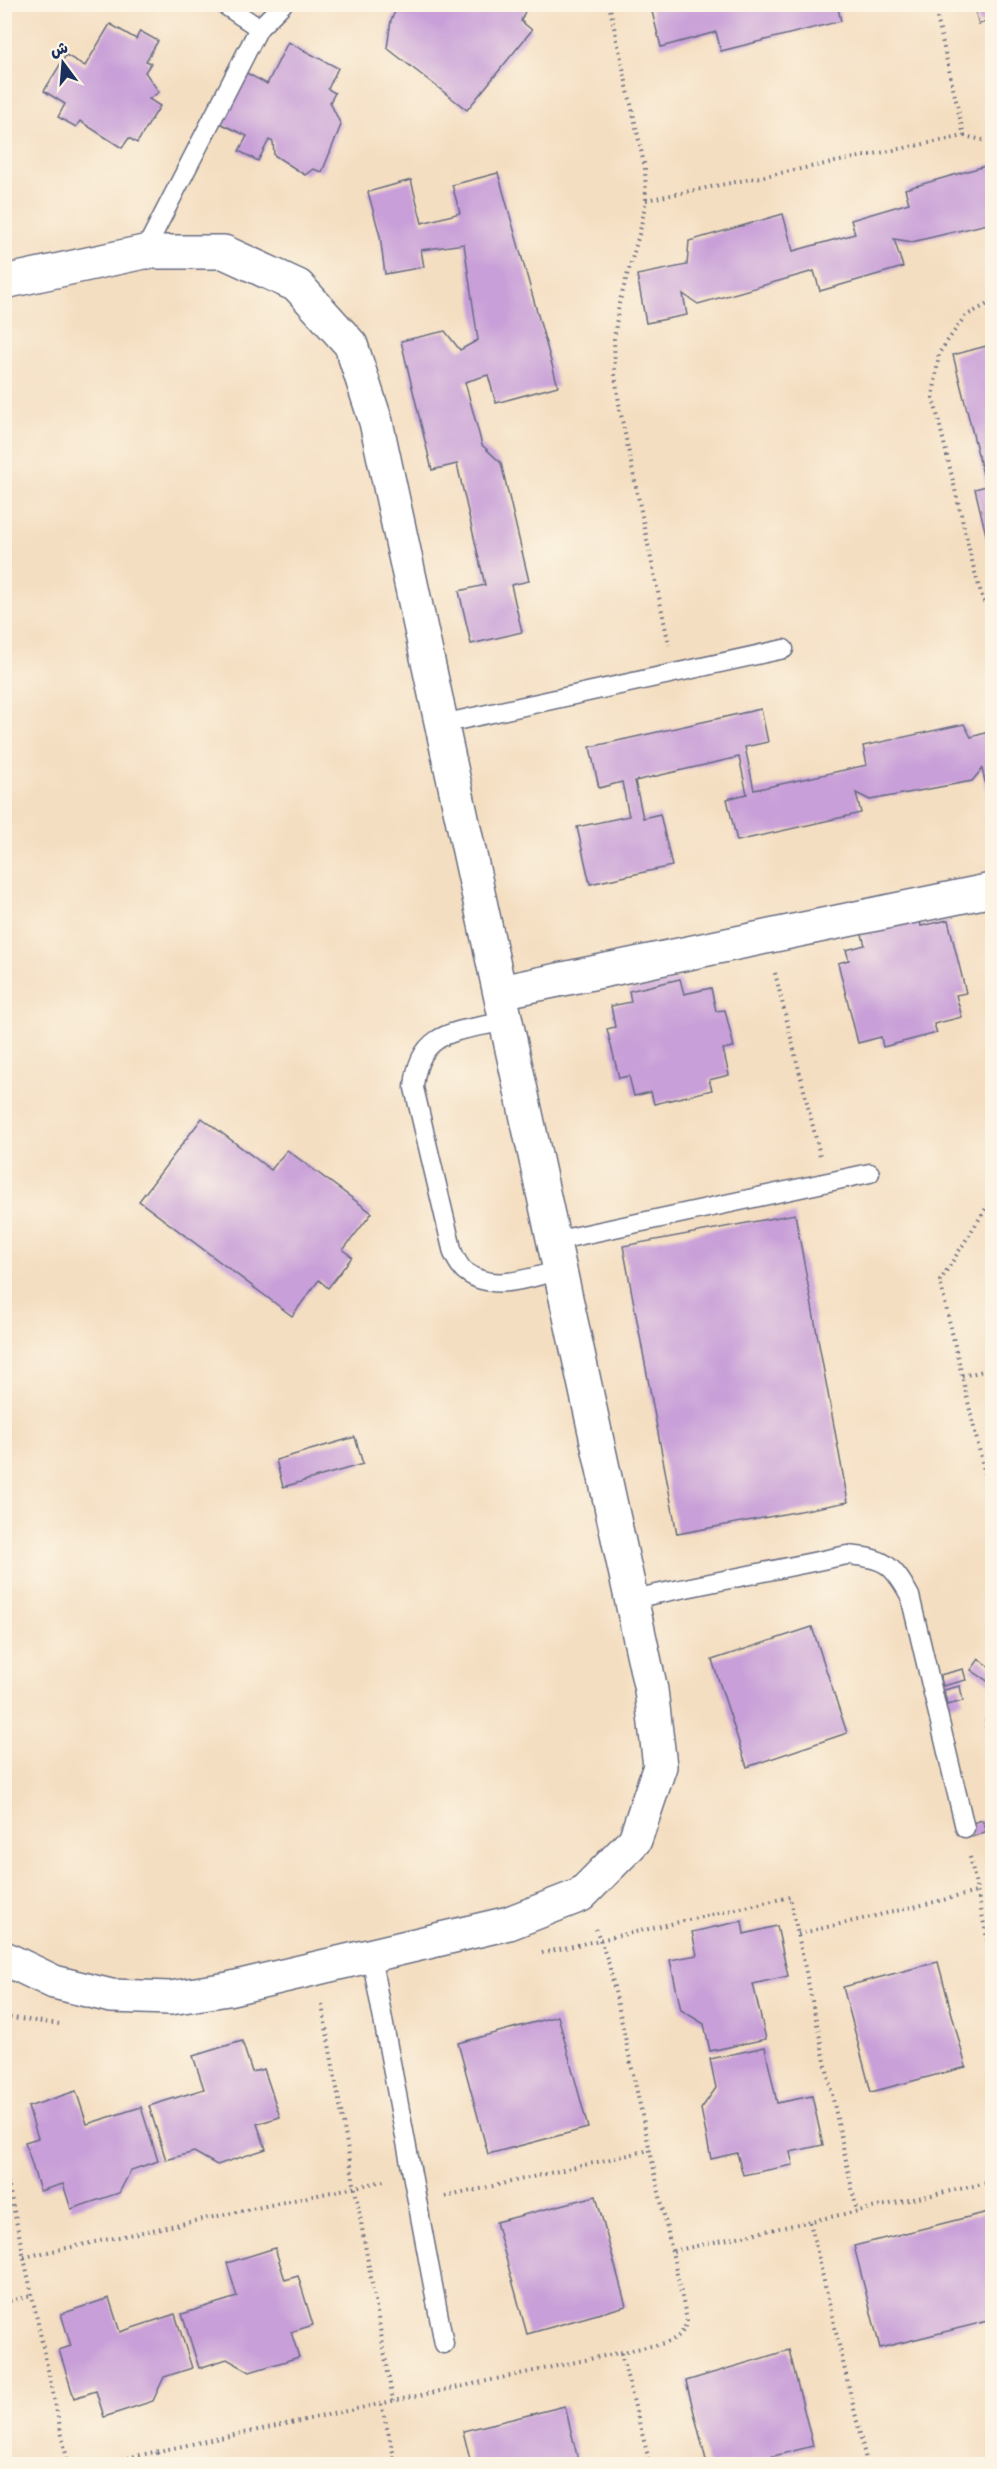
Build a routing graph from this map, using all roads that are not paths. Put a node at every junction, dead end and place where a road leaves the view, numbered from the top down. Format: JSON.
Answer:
{"nodes":[{"id":1,"x":223,"y":4,"type":"edge"},
{"id":2,"x":283,"y":4,"type":"edge"},
{"id":3,"x":259,"y":28,"type":"junction"},
{"id":4,"x":144,"y":252,"type":"junction"},
{"id":5,"x":4,"y":282,"type":"edge"},
{"id":6,"x":784,"y":649,"type":"dead end"},
{"id":7,"x":442,"y":724,"type":"junction"},
{"id":8,"x":993,"y":890,"type":"edge"},
{"id":9,"x":503,"y":1007,"type":"junction"},
{"id":10,"x":870,"y":1173,"type":"dead end"},
{"id":11,"x":557,"y":1256,"type":"junction"},
{"id":12,"x":632,"y":1599,"type":"junction"},
{"id":13,"x":965,"y":1828,"type":"road end"},
{"id":14,"x":371,"y":1956,"type":"junction"},
{"id":15,"x":4,"y":1958,"type":"edge"},
{"id":16,"x":444,"y":2344,"type":"dead end"}],
"edges":[{"from":1,"to":3,"type":"lane"},
{"from":2,"to":3,"type":"lane"},
{"from":3,"to":4,"type":"lane"},
{"from":4,"to":5,"type":"street"},
{"from":4,"to":7,"type":"street"},
{"from":6,"to":7,"type":"lane"},
{"from":7,"to":9,"type":"street"},
{"from":8,"to":9,"type":"street"},
{"from":9,"to":11,"type":"street"},
{"from":9,"to":11,"type":"lane"},
{"from":10,"to":11,"type":"lane"},
{"from":11,"to":12,"type":"street"},
{"from":12,"to":13,"type":"lane"},
{"from":12,"to":14,"type":"street"},
{"from":14,"to":15,"type":"street"},
{"from":14,"to":16,"type":"lane"}]}
